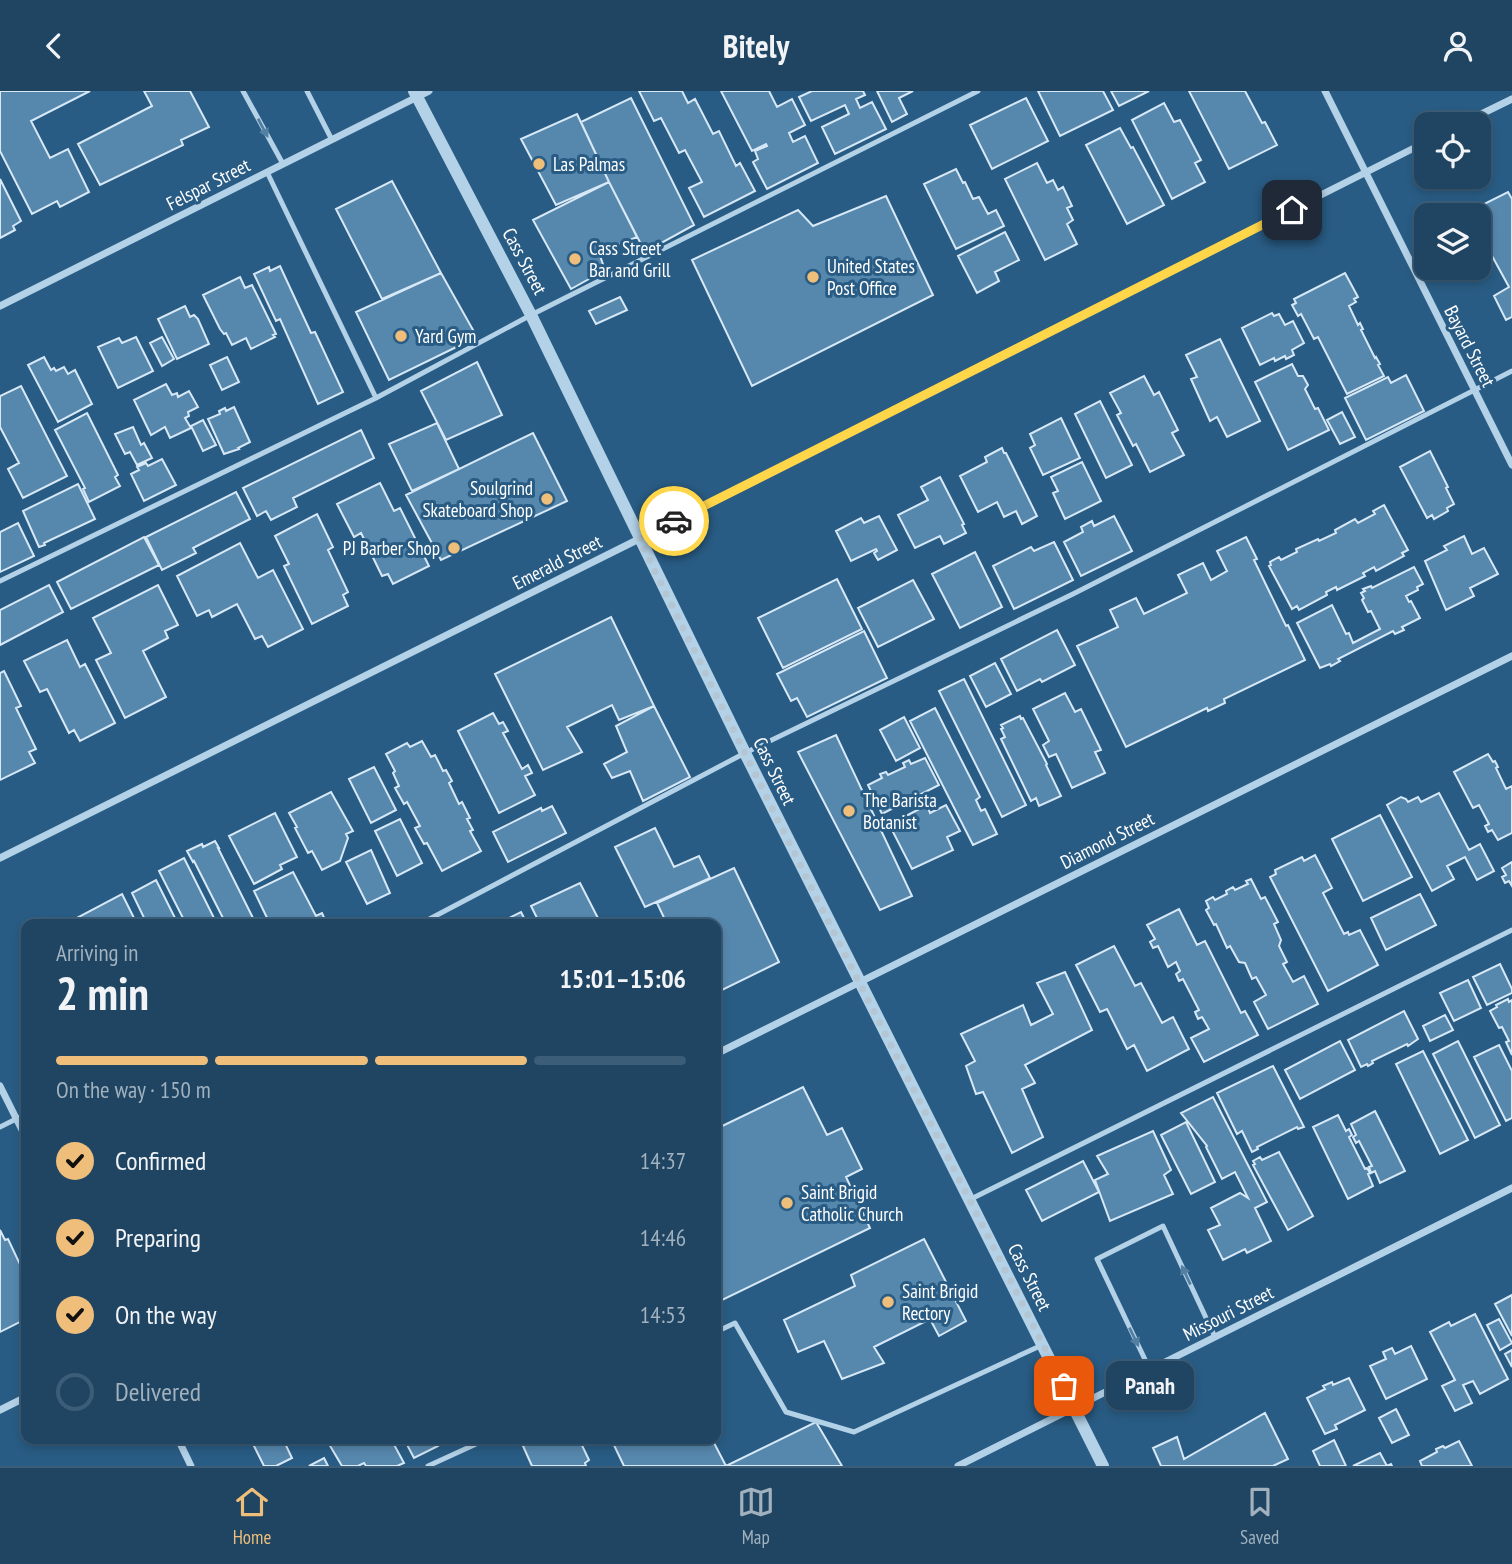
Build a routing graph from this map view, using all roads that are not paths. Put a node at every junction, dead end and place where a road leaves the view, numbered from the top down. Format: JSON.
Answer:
{"nodes":[{"id":1,"x":243,"y":91,"type":"edge"},
{"id":2,"x":306,"y":91,"type":"edge"},
{"id":3,"x":978,"y":91,"type":"edge"},
{"id":4,"x":1325,"y":91,"type":"edge"},
{"id":5,"x":420,"y":93,"type":"edge"},
{"id":6,"x":1512,"y":99,"type":"edge"},
{"id":7,"x":1485,"y":112,"type":"edge"},
{"id":8,"x":331,"y":140,"type":"junction"},
{"id":9,"x":1414,"y":148,"type":"edge"},
{"id":10,"x":283,"y":164,"type":"junction"},
{"id":11,"x":267,"y":172,"type":"junction"},
{"id":12,"x":1366,"y":172,"type":"junction"},
{"id":13,"x":0,"y":306,"type":"edge"},
{"id":14,"x":531,"y":315,"type":"junction"},
{"id":15,"x":1512,"y":371,"type":"edge"},
{"id":16,"x":1475,"y":390,"type":"junction"},
{"id":17,"x":376,"y":398,"type":"junction"},
{"id":18,"x":1512,"y":465,"type":"edge"},
{"id":19,"x":639,"y":539,"type":"junction"},
{"id":20,"x":0,"y":581,"type":"edge"},
{"id":21,"x":1512,"y":656,"type":"edge"},
{"id":22,"x":745,"y":753,"type":"junction"},
{"id":23,"x":0,"y":858,"type":"edge"},
{"id":24,"x":430,"y":919,"type":"edge"},
{"id":25,"x":1512,"y":930,"type":"edge"},
{"id":26,"x":859,"y":981,"type":"junction"},
{"id":27,"x":721,"y":1050,"type":"edge"},
{"id":28,"x":0,"y":1086,"type":"edge"},
{"id":29,"x":21,"y":1116,"type":"edge"},
{"id":30,"x":16,"y":1119,"type":"junction"},
{"id":31,"x":0,"y":1127,"type":"edge"},
{"id":32,"x":21,"y":1128,"type":"edge"},
{"id":33,"x":1512,"y":1188,"type":"edge"},
{"id":34,"x":969,"y":1200,"type":"junction"},
{"id":35,"x":721,"y":1330,"type":"edge"},
{"id":36,"x":1215,"y":1337,"type":"junction"},
{"id":37,"x":1043,"y":1344,"type":"junction"},
{"id":38,"x":1151,"y":1370,"type":"junction"},
{"id":39,"x":21,"y":1400,"type":"edge"},
{"id":40,"x":1075,"y":1407,"type":"junction"},
{"id":41,"x":0,"y":1411,"type":"edge"},
{"id":42,"x":180,"y":1444,"type":"edge"},
{"id":43,"x":476,"y":1444,"type":"edge"},
{"id":44,"x":191,"y":1466,"type":"edge"},
{"id":45,"x":428,"y":1466,"type":"edge"},
{"id":46,"x":958,"y":1466,"type":"edge"},
{"id":47,"x":1104,"y":1466,"type":"edge"}],
"edges":[{"from":1,"to":10,"type":"lane","one_way":true},
{"from":2,"to":8,"type":"lane"},
{"from":3,"to":14,"type":"lane"},
{"from":4,"to":12,"type":"street","name":"Bayard Street"},
{"from":5,"to":8,"type":"street","name":"Felspar Street"},
{"from":5,"to":14,"type":"street","name":"Cass Street"},
{"from":6,"to":7,"type":"street"},
{"from":8,"to":10,"type":"street","name":"Felspar Street"},
{"from":9,"to":12,"type":"street","name":"Emerald Street"},
{"from":10,"to":11,"type":"street","name":"Felspar Street"},
{"from":11,"to":13,"type":"street","name":"Felspar Street"},
{"from":11,"to":17,"type":"lane"},
{"from":12,"to":16,"type":"street","name":"Bayard Street"},
{"from":12,"to":19,"type":"street","name":"Emerald Street"},
{"from":14,"to":17,"type":"lane"},
{"from":14,"to":19,"type":"street","name":"Cass Street"},
{"from":15,"to":16,"type":"lane"},
{"from":16,"to":18,"type":"street","name":"Bayard Street"},
{"from":16,"to":22,"type":"lane"},
{"from":17,"to":20,"type":"lane"},
{"from":19,"to":22,"type":"street","name":"Cass Street"},
{"from":19,"to":23,"type":"street","name":"Emerald Street"},
{"from":21,"to":26,"type":"street","name":"Diamond Street"},
{"from":22,"to":24,"type":"lane"},
{"from":22,"to":26,"type":"street","name":"Cass Street"},
{"from":25,"to":34,"type":"lane"},
{"from":26,"to":27,"type":"street","name":"Diamond Street"},
{"from":26,"to":34,"type":"street","name":"Cass Street"},
{"from":28,"to":30,"type":"street"},
{"from":29,"to":30,"type":"lane"},
{"from":30,"to":31,"type":"lane"},
{"from":30,"to":32,"type":"street"},
{"from":33,"to":36,"type":"street","name":"Missouri Street"},
{"from":34,"to":37,"type":"street","name":"Cass Street"},
{"from":35,"to":37,"type":"lane"},
{"from":36,"to":38,"type":"street","name":"Missouri Street"},
{"from":36,"to":38,"type":"lane","one_way":true},
{"from":37,"to":40,"type":"street","name":"Cass Street"},
{"from":38,"to":40,"type":"street","name":"Missouri Street"},
{"from":39,"to":41,"type":"street"},
{"from":40,"to":46,"type":"street","name":"Missouri Street"},
{"from":40,"to":47,"type":"street","name":"Cass Street"},
{"from":42,"to":44,"type":"street"},
{"from":43,"to":45,"type":"lane"}]}
